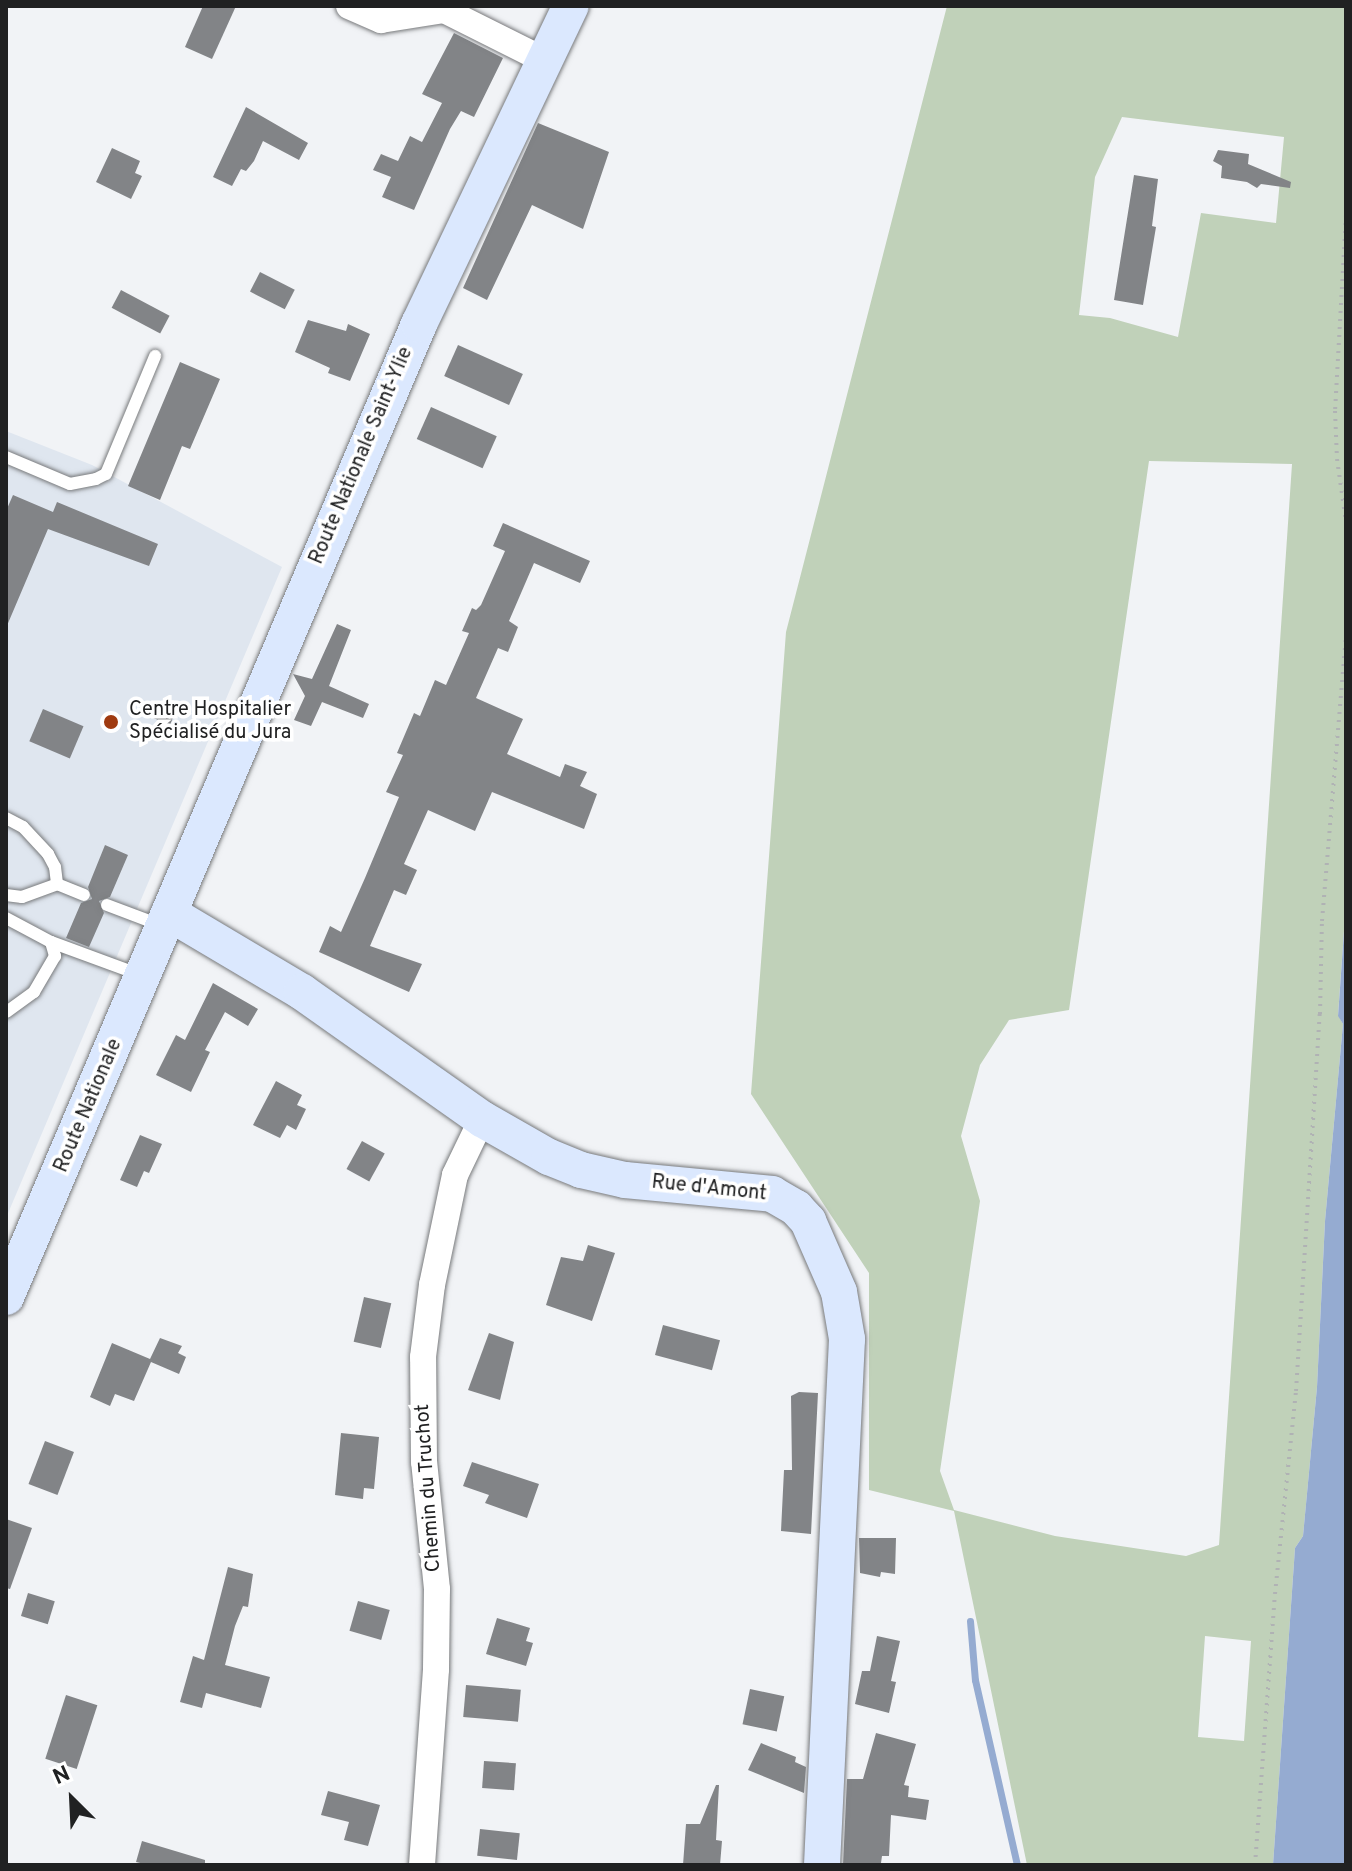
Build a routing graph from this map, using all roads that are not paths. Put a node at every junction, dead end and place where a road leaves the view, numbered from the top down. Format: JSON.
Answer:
{"nodes":[{"id":1,"x":349,"y":6,"type":"edge"},
{"id":2,"x":571,"y":6,"type":"edge"},
{"id":3,"x":544,"y":60,"type":"junction"},
{"id":4,"x":155,"y":356,"type":"dead end"},
{"id":5,"x":6,"y":457,"type":"edge"},
{"id":6,"x":6,"y":818,"type":"edge"},
{"id":7,"x":57,"y":884,"type":"junction"},
{"id":8,"x":6,"y":895,"type":"edge"},
{"id":9,"x":84,"y":895,"type":"dead end"},
{"id":10,"x":107,"y":905,"type":"dead end"},
{"id":11,"x":6,"y":918,"type":"edge"},
{"id":12,"x":166,"y":920,"type":"junction"},
{"id":13,"x":51,"y":942,"type":"junction"},
{"id":14,"x":143,"y":976,"type":"junction"},
{"id":15,"x":6,"y":1012,"type":"edge"},
{"id":16,"x":482,"y":1119,"type":"junction"},
{"id":17,"x":6,"y":1297,"type":"edge"},
{"id":18,"x":422,"y":1865,"type":"edge"},
{"id":19,"x":822,"y":1865,"type":"edge"}],
"edges":[{"from":1,"to":3,"type":"street"},
{"from":2,"to":3,"type":"main road","name":"Route Nationale Saint-Ylie"},
{"from":3,"to":12,"type":"main road","name":"Route Nationale Saint-Ylie"},
{"from":4,"to":5,"type":"lane"},
{"from":6,"to":7,"type":"lane"},
{"from":7,"to":8,"type":"lane"},
{"from":7,"to":9,"type":"lane"},
{"from":10,"to":12,"type":"lane"},
{"from":11,"to":13,"type":"lane"},
{"from":12,"to":14,"type":"main road","name":"Route Nationale"},
{"from":12,"to":16,"type":"main road","name":"Rue d'Amont"},
{"from":13,"to":14,"type":"lane"},
{"from":13,"to":15,"type":"lane"},
{"from":14,"to":17,"type":"main road","name":"Route Nationale"},
{"from":16,"to":18,"type":"street","name":"Chemin du Truchot"},
{"from":16,"to":19,"type":"main road","name":"Rue d'Amont"}]}
